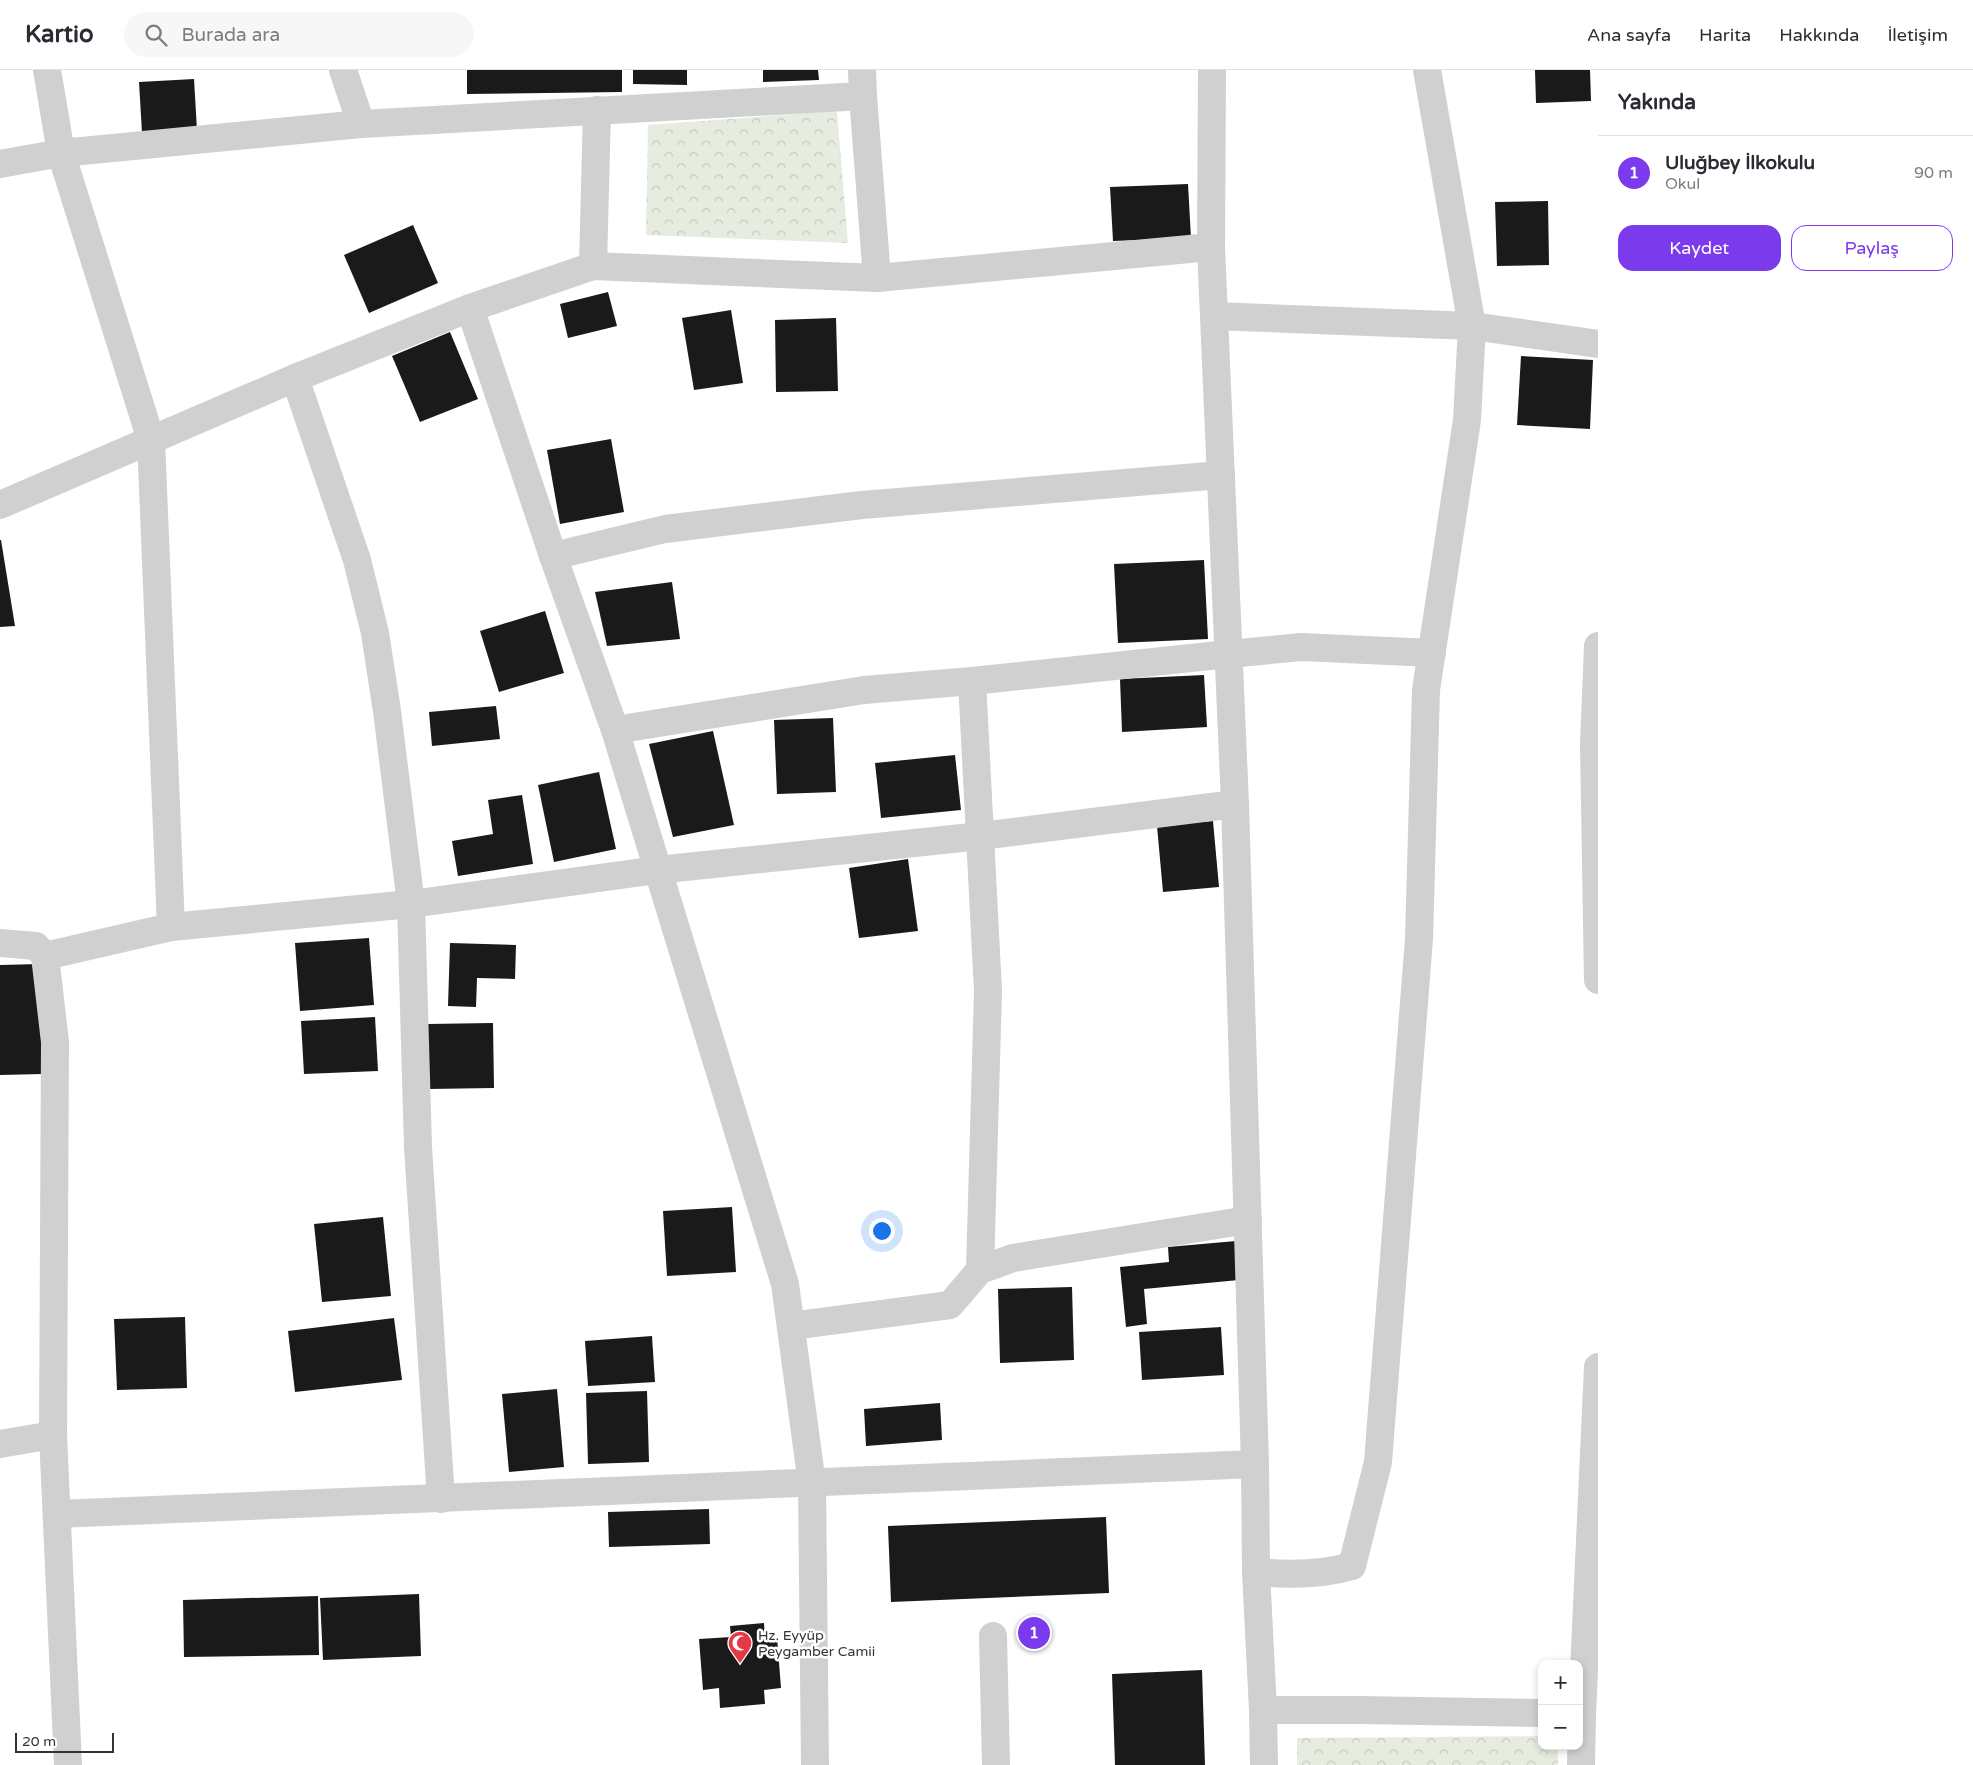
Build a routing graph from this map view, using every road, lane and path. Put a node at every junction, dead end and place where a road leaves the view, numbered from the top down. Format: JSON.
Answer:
{"nodes":[{"id":1,"x":48,"y":70,"type":"edge"},
{"id":2,"x":342,"y":70,"type":"edge"},
{"id":3,"x":1212,"y":70,"type":"edge"},
{"id":4,"x":1427,"y":70,"type":"edge"},
{"id":5,"x":862,"y":83,"type":"edge"},
{"id":6,"x":597,"y":110,"type":"junction"},
{"id":7,"x":361,"y":124,"type":"junction"},
{"id":8,"x":61,"y":152,"type":"junction"},
{"id":9,"x":0,"y":164,"type":"edge"},
{"id":10,"x":1211,"y":247,"type":"junction"},
{"id":11,"x":593,"y":266,"type":"junction"},
{"id":12,"x":877,"y":278,"type":"junction"},
{"id":13,"x":470,"y":308,"type":"junction"},
{"id":14,"x":1214,"y":316,"type":"junction"},
{"id":15,"x":1472,"y":326,"type":"junction"},
{"id":16,"x":1598,"y":344,"type":"edge"},
{"id":17,"x":295,"y":378,"type":"junction"},
{"id":18,"x":151,"y":440,"type":"junction"},
{"id":19,"x":1221,"y":475,"type":"junction"},
{"id":20,"x":0,"y":505,"type":"edge"},
{"id":21,"x":553,"y":556,"type":"junction"},
{"id":22,"x":1598,"y":646,"type":"edge"},
{"id":23,"x":1432,"y":653,"type":"junction"},
{"id":24,"x":1229,"y":654,"type":"junction"},
{"id":25,"x":972,"y":681,"type":"junction"},
{"id":26,"x":615,"y":730,"type":"junction"},
{"id":27,"x":1596,"y":774,"type":"edge"},
{"id":28,"x":1235,"y":804,"type":"junction"},
{"id":29,"x":981,"y":836,"type":"junction"},
{"id":30,"x":657,"y":870,"type":"junction"},
{"id":31,"x":411,"y":904,"type":"junction"},
{"id":32,"x":171,"y":927,"type":"junction"},
{"id":33,"x":0,"y":943,"type":"edge"},
{"id":34,"x":45,"y":956,"type":"junction"},
{"id":35,"x":1598,"y":980,"type":"edge"},
{"id":36,"x":1248,"y":1220,"type":"junction"},
{"id":37,"x":980,"y":1270,"type":"junction"},
{"id":38,"x":791,"y":1326,"type":"junction"},
{"id":39,"x":1598,"y":1366,"type":"edge"},
{"id":40,"x":53,"y":1435,"type":"junction"},
{"id":41,"x":0,"y":1444,"type":"edge"},
{"id":42,"x":1255,"y":1464,"type":"junction"},
{"id":43,"x":812,"y":1484,"type":"junction"},
{"id":44,"x":441,"y":1499,"type":"junction"},
{"id":45,"x":57,"y":1514,"type":"junction"},
{"id":46,"x":1256,"y":1572,"type":"junction"},
{"id":47,"x":993,"y":1636,"type":"dead end"},
{"id":48,"x":1580,"y":1705,"type":"edge"},
{"id":49,"x":1263,"y":1710,"type":"junction"},
{"id":50,"x":1538,"y":1713,"type":"edge"},
{"id":51,"x":1581,"y":1750,"type":"edge"},
{"id":52,"x":68,"y":1765,"type":"edge"},
{"id":53,"x":815,"y":1765,"type":"edge"},
{"id":54,"x":996,"y":1765,"type":"edge"},
{"id":55,"x":1264,"y":1765,"type":"edge"},
{"id":56,"x":1581,"y":1765,"type":"edge"}],
"edges":[{"from":1,"to":8,"type":"street"},
{"from":2,"to":7,"type":"street"},
{"from":3,"to":10,"type":"street"},
{"from":4,"to":15,"type":"street"},
{"from":5,"to":6,"type":"street"},
{"from":5,"to":12,"type":"street"},
{"from":6,"to":7,"type":"street"},
{"from":6,"to":11,"type":"street"},
{"from":7,"to":8,"type":"street"},
{"from":8,"to":9,"type":"street"},
{"from":8,"to":18,"type":"street"},
{"from":10,"to":12,"type":"street"},
{"from":10,"to":14,"type":"street"},
{"from":11,"to":12,"type":"street"},
{"from":11,"to":13,"type":"street"},
{"from":13,"to":17,"type":"street"},
{"from":13,"to":21,"type":"street"},
{"from":14,"to":15,"type":"street"},
{"from":14,"to":19,"type":"street"},
{"from":15,"to":16,"type":"street"},
{"from":15,"to":23,"type":"street"},
{"from":17,"to":18,"type":"street"},
{"from":17,"to":31,"type":"street"},
{"from":18,"to":20,"type":"street"},
{"from":18,"to":32,"type":"street"},
{"from":19,"to":21,"type":"street"},
{"from":19,"to":24,"type":"street"},
{"from":21,"to":26,"type":"street"},
{"from":22,"to":27,"type":"street"},
{"from":23,"to":24,"type":"street"},
{"from":23,"to":46,"type":"street"},
{"from":24,"to":25,"type":"street"},
{"from":24,"to":28,"type":"street"},
{"from":25,"to":26,"type":"street"},
{"from":25,"to":29,"type":"street"},
{"from":26,"to":30,"type":"street"},
{"from":27,"to":35,"type":"street"},
{"from":28,"to":29,"type":"street"},
{"from":28,"to":36,"type":"street"},
{"from":29,"to":30,"type":"street"},
{"from":29,"to":37,"type":"street"},
{"from":30,"to":31,"type":"street"},
{"from":30,"to":38,"type":"street"},
{"from":31,"to":32,"type":"street"},
{"from":31,"to":44,"type":"street"},
{"from":32,"to":34,"type":"street"},
{"from":33,"to":34,"type":"street"},
{"from":34,"to":40,"type":"street"},
{"from":36,"to":37,"type":"street"},
{"from":36,"to":42,"type":"street"},
{"from":37,"to":38,"type":"street"},
{"from":38,"to":43,"type":"street"},
{"from":39,"to":48,"type":"street"},
{"from":40,"to":41,"type":"street"},
{"from":40,"to":45,"type":"street"},
{"from":42,"to":43,"type":"street"},
{"from":42,"to":46,"type":"street"},
{"from":43,"to":44,"type":"street"},
{"from":43,"to":53,"type":"street"},
{"from":44,"to":45,"type":"street"},
{"from":45,"to":52,"type":"street"},
{"from":46,"to":49,"type":"street"},
{"from":47,"to":54,"type":"street"},
{"from":49,"to":50,"type":"street"},
{"from":49,"to":55,"type":"street"},
{"from":51,"to":56,"type":"street"}]}
